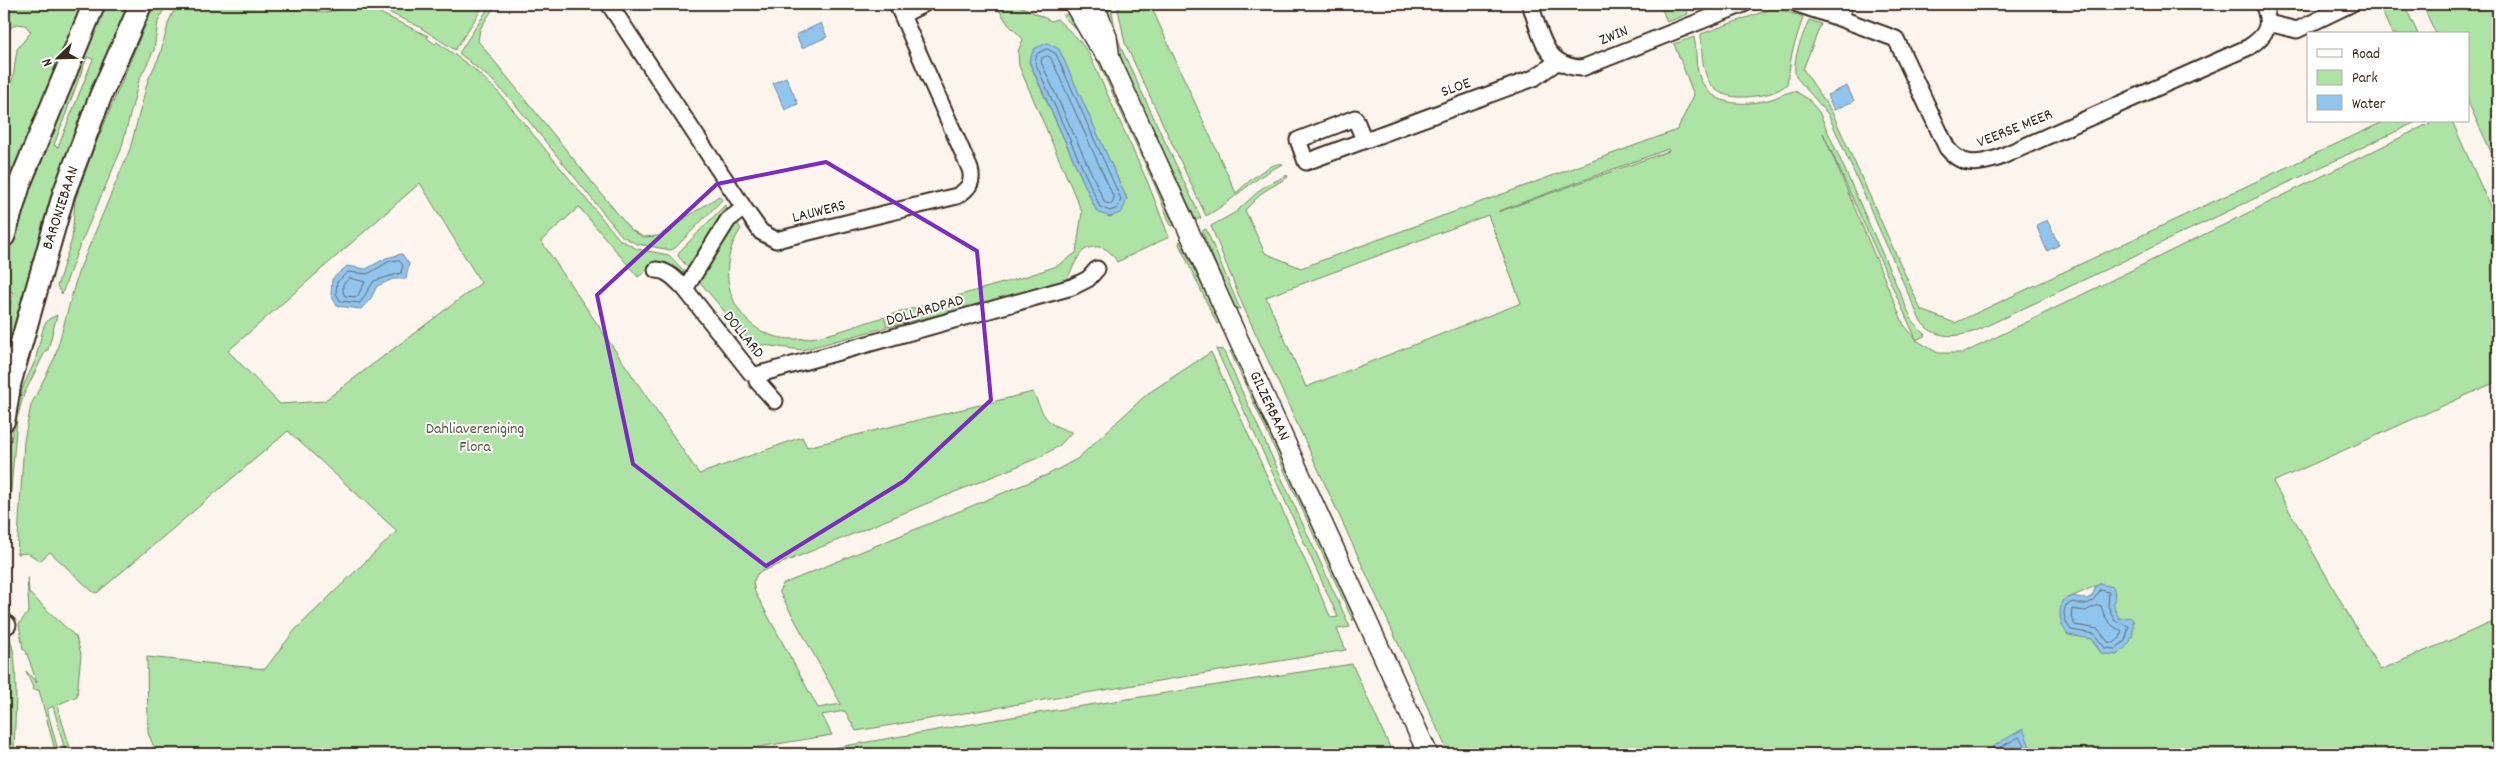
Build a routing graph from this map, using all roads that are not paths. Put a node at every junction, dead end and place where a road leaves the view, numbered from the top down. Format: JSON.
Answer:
{"nodes":[{"id":1,"x":94,"y":4,"type":"edge"},
{"id":2,"x":141,"y":4,"type":"edge"},
{"id":3,"x":609,"y":4,"type":"edge"},
{"id":4,"x":924,"y":4,"type":"edge"},
{"id":5,"x":1074,"y":4,"type":"edge"},
{"id":6,"x":1094,"y":4,"type":"edge"},
{"id":7,"x":1530,"y":4,"type":"edge"},
{"id":8,"x":1744,"y":4,"type":"edge"},
{"id":9,"x":1797,"y":4,"type":"edge"},
{"id":10,"x":1845,"y":4,"type":"edge"},
{"id":11,"x":2264,"y":4,"type":"edge"},
{"id":12,"x":2351,"y":4,"type":"edge"},
{"id":13,"x":899,"y":9,"type":"edge"},
{"id":14,"x":1839,"y":18,"type":"junction"},
{"id":15,"x":2268,"y":23,"type":"junction"},
{"id":16,"x":1110,"y":58,"type":"junction"},
{"id":17,"x":1556,"y":62,"type":"junction"},
{"id":18,"x":1364,"y":140,"type":"dead end"},
{"id":19,"x":744,"y":208,"type":"junction"},
{"id":20,"x":4,"y":236,"type":"edge"},
{"id":21,"x":1097,"y":269,"type":"dead end"},
{"id":22,"x":656,"y":270,"type":"dead end"},
{"id":23,"x":685,"y":289,"type":"junction"},
{"id":24,"x":756,"y":375,"type":"junction"},
{"id":25,"x":774,"y":401,"type":"dead end"},
{"id":26,"x":4,"y":420,"type":"edge"},
{"id":27,"x":1428,"y":754,"type":"edge"}],
"edges":[{"from":1,"to":20,"type":"main road"},
{"from":2,"to":26,"type":"main road","name":"BARONIEBAAN"},
{"from":3,"to":19,"type":"street","name":"LAUWERS"},
{"from":4,"to":13,"type":"street"},
{"from":5,"to":16,"type":"street","name":"GILZERBAAN"},
{"from":6,"to":16,"type":"street","name":"GILZERBAAN"},
{"from":7,"to":17,"type":"street"},
{"from":8,"to":17,"type":"street","name":"ZWIN"},
{"from":9,"to":14,"type":"street"},
{"from":10,"to":14,"type":"street"},
{"from":11,"to":15,"type":"street"},
{"from":12,"to":15,"type":"street"},
{"from":13,"to":19,"type":"street","name":"LAUWERS"},
{"from":14,"to":15,"type":"street","name":"VEERSE MEER"},
{"from":16,"to":27,"type":"street","name":"GILZERBAAN"},
{"from":17,"to":18,"type":"street","name":"SLOE"},
{"from":19,"to":23,"type":"street"},
{"from":21,"to":24,"type":"street","name":"DOLLARDPAD"},
{"from":22,"to":23,"type":"street","name":"DOLLARD"},
{"from":23,"to":24,"type":"street","name":"DOLLARD"},
{"from":24,"to":25,"type":"street","name":"DOLLARD"}]}
